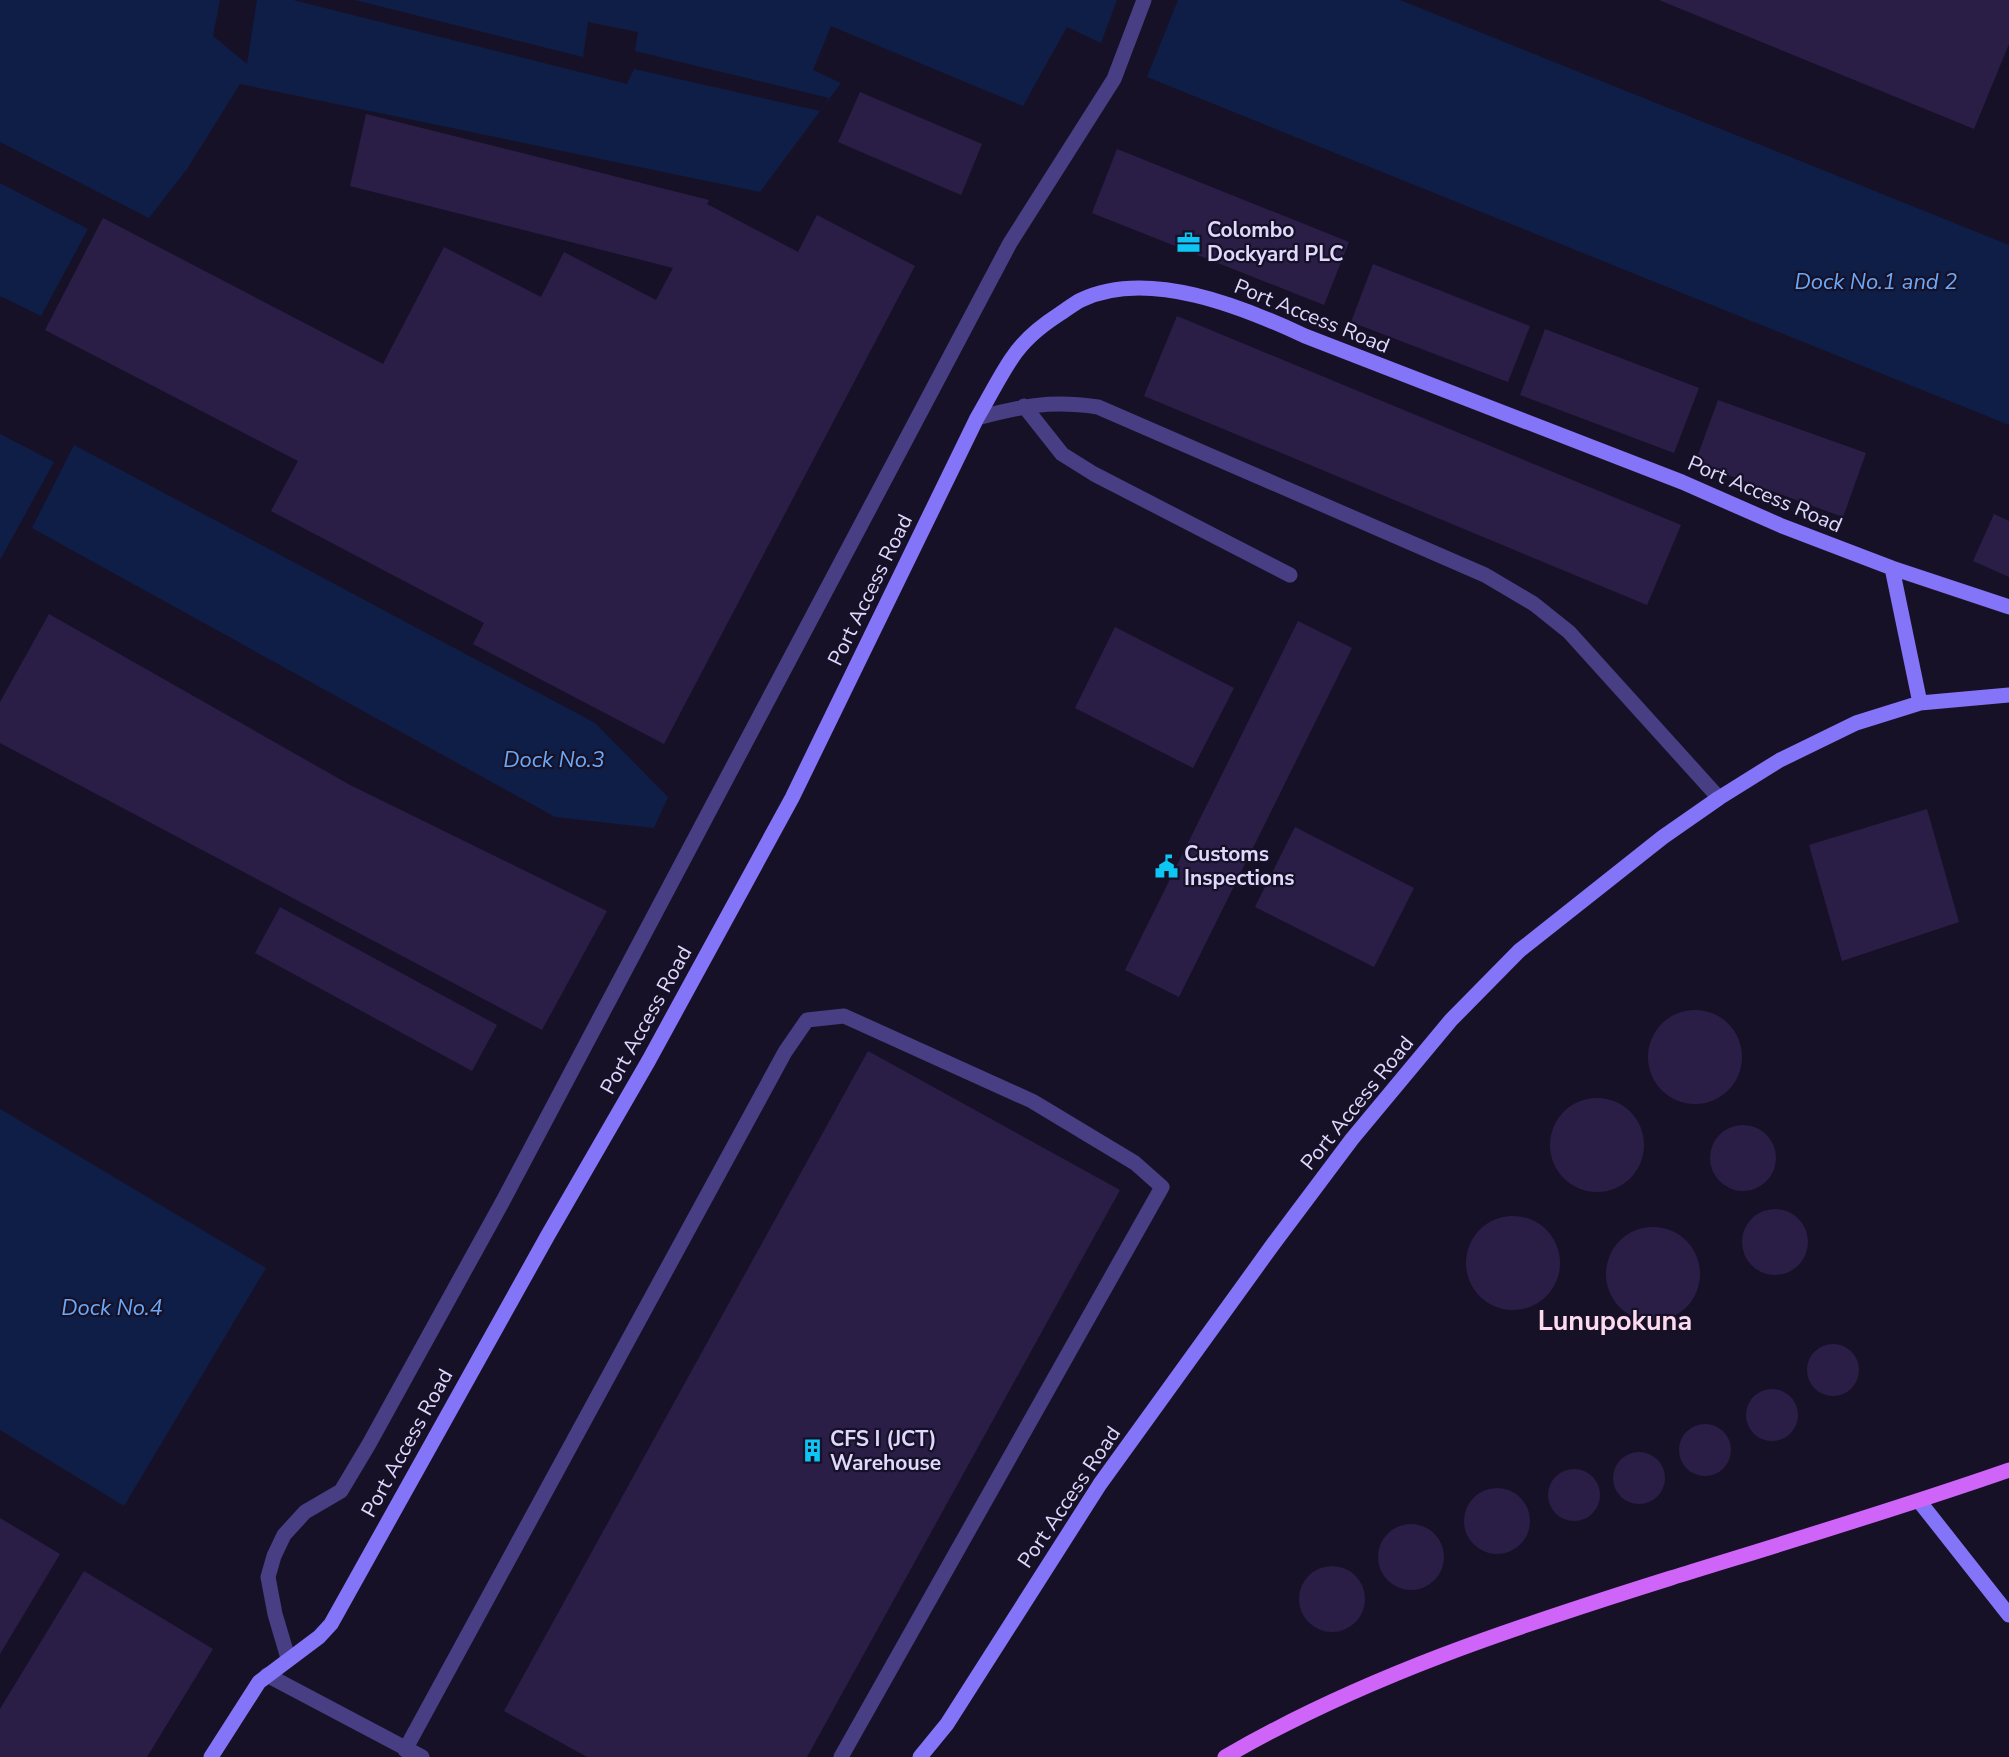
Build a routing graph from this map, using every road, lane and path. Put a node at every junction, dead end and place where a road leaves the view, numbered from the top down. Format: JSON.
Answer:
{"nodes":[{"id":1,"x":1144,"y":0,"type":"edge"},
{"id":2,"x":1024,"y":406,"type":"junction"},
{"id":3,"x":977,"y":418,"type":"junction"},
{"id":4,"x":1892,"y":568,"type":"junction"},
{"id":5,"x":1290,"y":575,"type":"dead end"},
{"id":6,"x":2009,"y":607,"type":"edge"},
{"id":7,"x":2009,"y":695,"type":"edge"},
{"id":8,"x":1920,"y":703,"type":"junction"},
{"id":9,"x":1719,"y":798,"type":"junction"},
{"id":10,"x":2009,"y":1470,"type":"edge"},
{"id":11,"x":1919,"y":1501,"type":"junction"},
{"id":12,"x":2009,"y":1615,"type":"edge"},
{"id":13,"x":288,"y":1658,"type":"junction"},
{"id":14,"x":267,"y":1675,"type":"junction"},
{"id":15,"x":405,"y":1750,"type":"junction"},
{"id":16,"x":212,"y":1757,"type":"edge"},
{"id":17,"x":422,"y":1757,"type":"edge"},
{"id":18,"x":841,"y":1757,"type":"edge"},
{"id":19,"x":920,"y":1757,"type":"edge"},
{"id":20,"x":1225,"y":1757,"type":"edge"}],
"edges":[{"from":1,"to":13,"type":"lane"},
{"from":2,"to":3,"type":"lane"},
{"from":2,"to":5,"type":"lane"},
{"from":2,"to":9,"type":"lane"},
{"from":3,"to":4,"type":"main road","name":"Port Access Road"},
{"from":3,"to":13,"type":"main road","name":"Port Access Road"},
{"from":4,"to":6,"type":"main road","name":"Port Access Road"},
{"from":4,"to":8,"type":"main road"},
{"from":7,"to":8,"type":"main road","name":"Port Access Road"},
{"from":8,"to":9,"type":"main road","name":"Port Access Road"},
{"from":9,"to":19,"type":"main road","name":"Port Access Road"},
{"from":10,"to":11,"type":"main road"},
{"from":11,"to":12,"type":"main road"},
{"from":11,"to":20,"type":"main road"},
{"from":13,"to":14,"type":"main road","name":"Port Access Road"},
{"from":14,"to":15,"type":"lane"},
{"from":14,"to":16,"type":"main road","name":"Port Access Road"},
{"from":15,"to":17,"type":"lane"},
{"from":15,"to":18,"type":"lane"}]}
